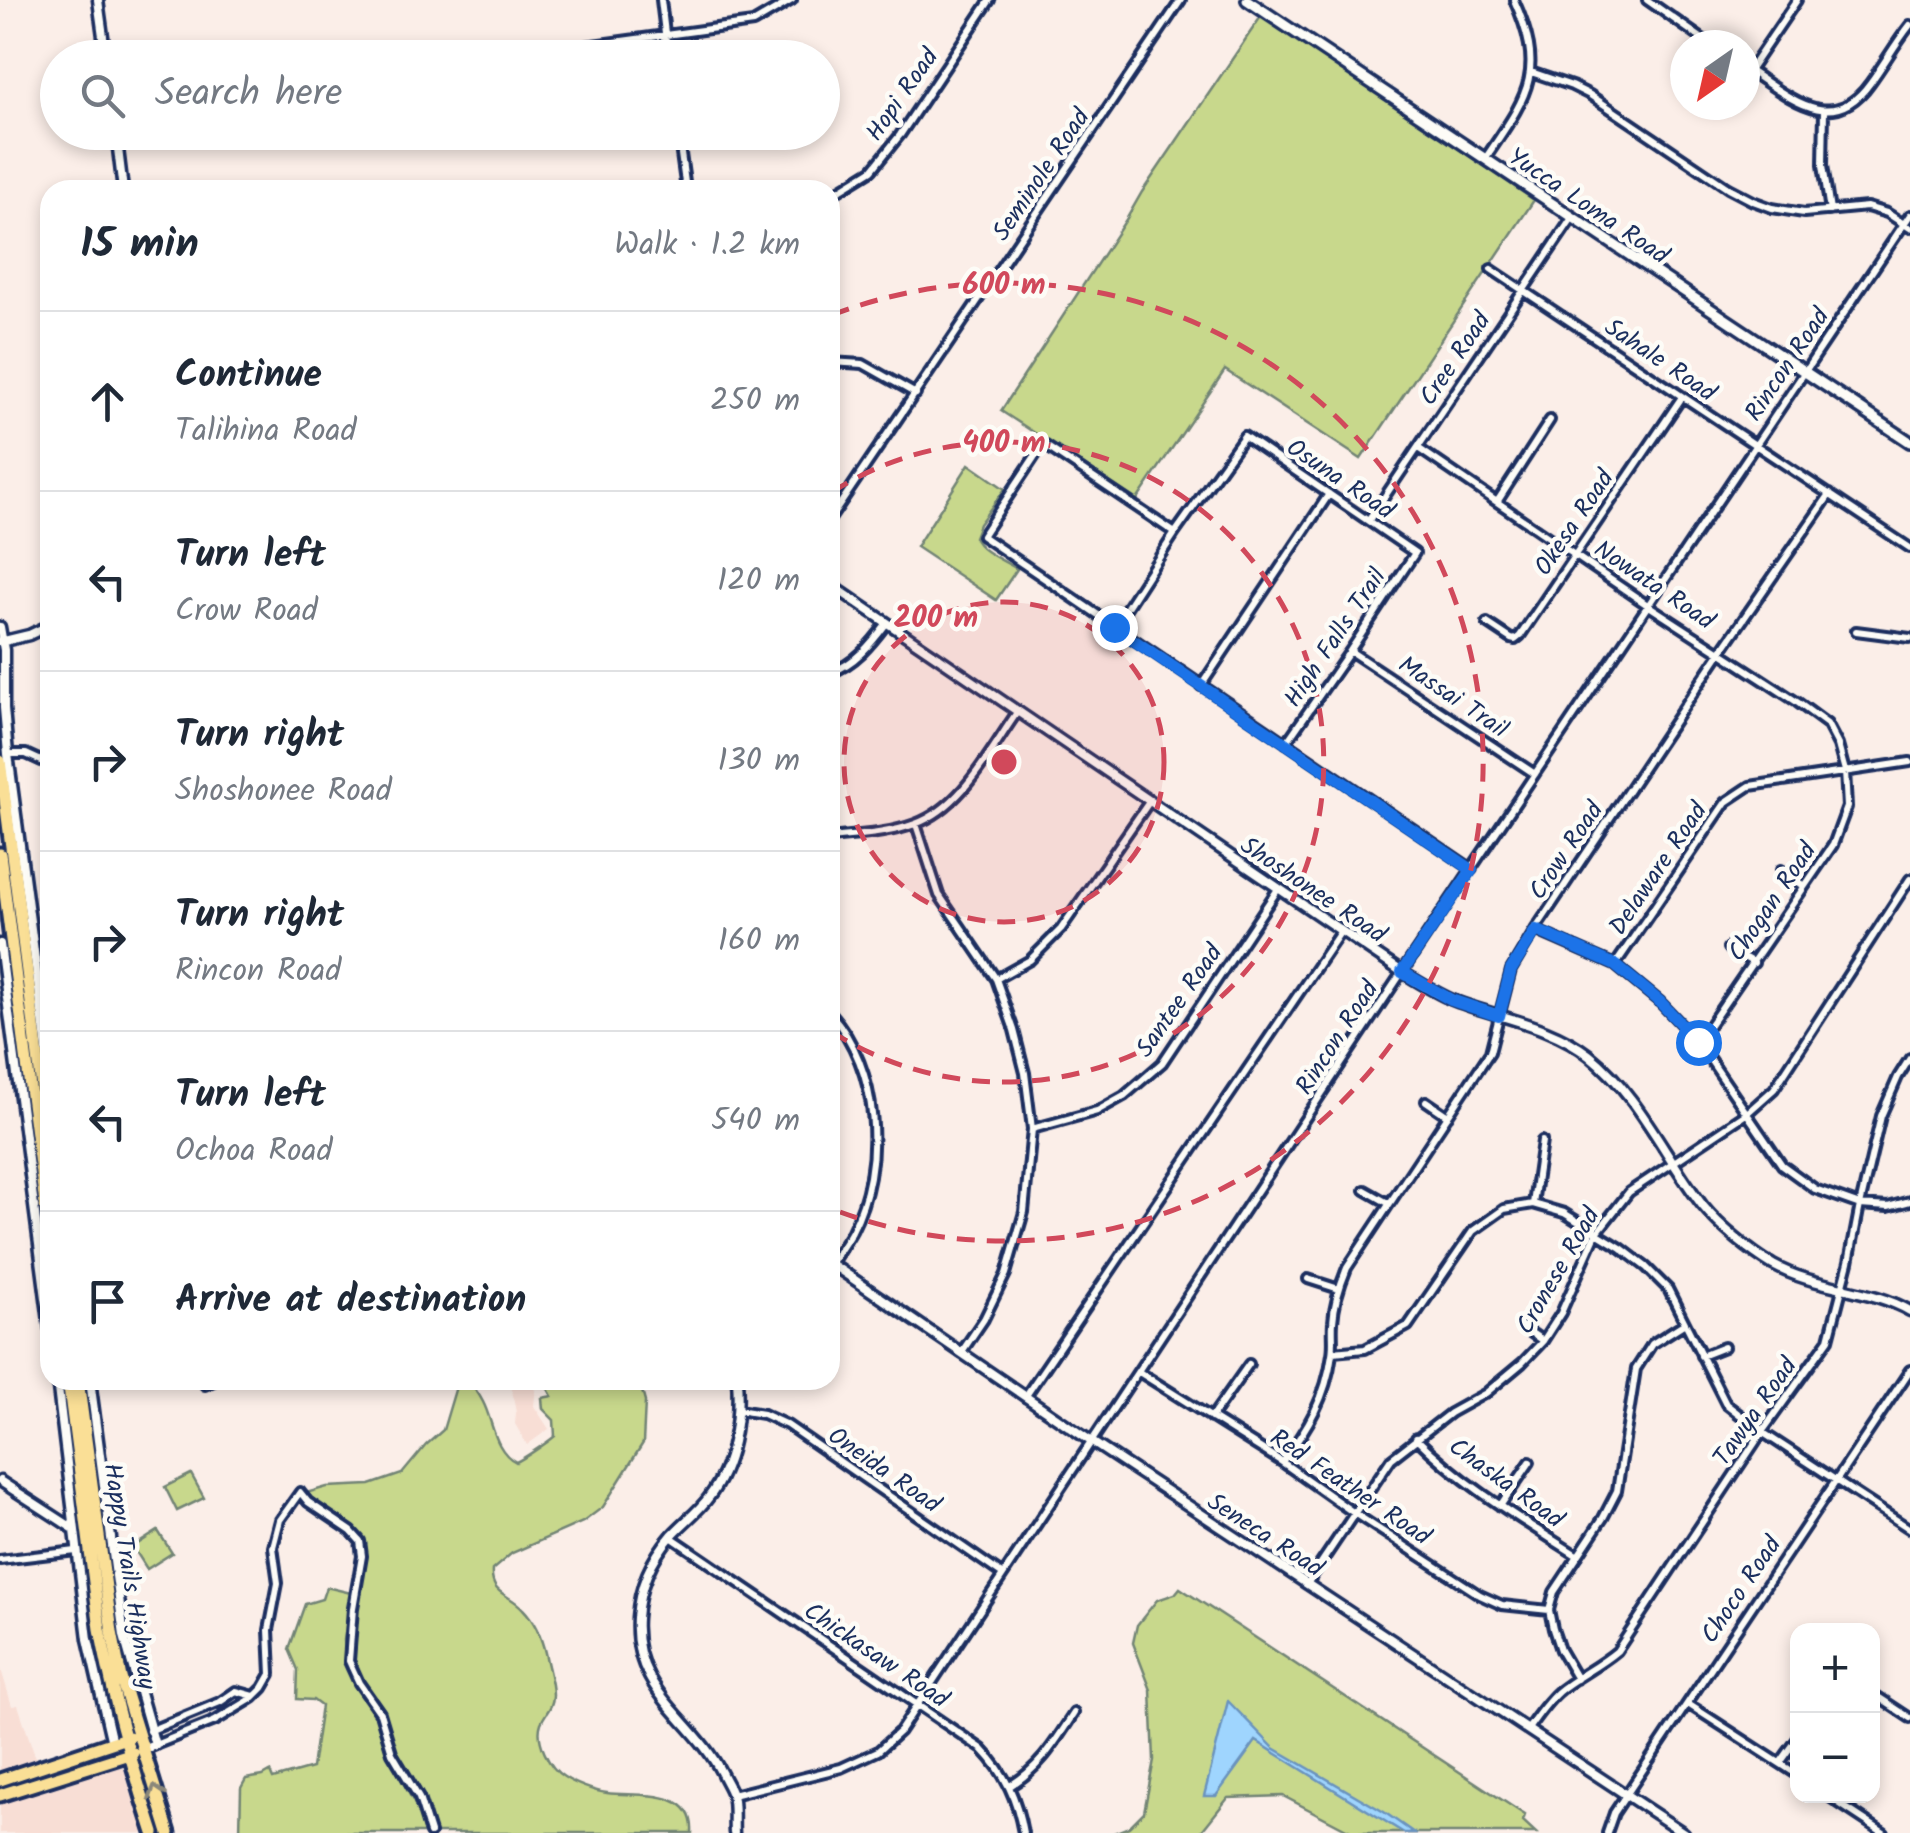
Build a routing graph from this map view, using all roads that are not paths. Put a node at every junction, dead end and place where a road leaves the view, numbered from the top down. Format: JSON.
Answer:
{"nodes":[{"id":1,"x":98,"y":0,"type":"edge"},
{"id":2,"x":661,"y":0,"type":"edge"},
{"id":3,"x":792,"y":0,"type":"edge"},
{"id":4,"x":990,"y":0,"type":"edge"},
{"id":5,"x":1181,"y":0,"type":"edge"},
{"id":6,"x":1247,"y":0,"type":"edge"},
{"id":7,"x":1514,"y":0,"type":"edge"},
{"id":8,"x":1647,"y":0,"type":"edge"},
{"id":9,"x":1798,"y":0,"type":"edge"},
{"id":10,"x":1910,"y":26,"type":"edge"},
{"id":11,"x":1688,"y":30,"type":"edge"},
{"id":12,"x":666,"y":36,"type":"junction"},
{"id":13,"x":104,"y":40,"type":"edge"},
{"id":14,"x":635,"y":40,"type":"edge"},
{"id":15,"x":666,"y":40,"type":"edge"},
{"id":16,"x":1760,"y":51,"type":"edge"},
{"id":17,"x":1532,"y":72,"type":"junction"},
{"id":18,"x":1760,"y":78,"type":"edge"},
{"id":19,"x":1824,"y":111,"type":"junction"},
{"id":20,"x":118,"y":150,"type":"edge"},
{"id":21,"x":680,"y":150,"type":"edge"},
{"id":22,"x":1485,"y":159,"type":"junction"},
{"id":23,"x":122,"y":180,"type":"edge"},
{"id":24,"x":685,"y":180,"type":"edge"},
{"id":25,"x":840,"y":190,"type":"edge"},
{"id":26,"x":1830,"y":211,"type":"junction"},
{"id":27,"x":1910,"y":215,"type":"edge"},
{"id":28,"x":1572,"y":218,"type":"junction"},
{"id":29,"x":1907,"y":226,"type":"edge"},
{"id":30,"x":1491,"y":269,"type":"dead end"},
{"id":31,"x":1524,"y":290,"type":"junction"},
{"id":32,"x":840,"y":363,"type":"edge"},
{"id":33,"x":1805,"y":373,"type":"junction"},
{"id":34,"x":916,"y":394,"type":"junction"},
{"id":35,"x":1682,"y":398,"type":"junction"},
{"id":36,"x":1550,"y":420,"type":"dead end"},
{"id":37,"x":1910,"y":442,"type":"edge"},
{"id":38,"x":1754,"y":446,"type":"junction"},
{"id":39,"x":1418,"y":448,"type":"junction"},
{"id":40,"x":1329,"y":494,"type":"junction"},
{"id":41,"x":1830,"y":494,"type":"junction"},
{"id":42,"x":1497,"y":502,"type":"junction"},
{"id":43,"x":840,"y":504,"type":"edge"},
{"id":44,"x":1369,"y":520,"type":"junction"},
{"id":45,"x":1175,"y":533,"type":"junction"},
{"id":46,"x":1910,"y":548,"type":"edge"},
{"id":47,"x":1414,"y":552,"type":"joint"},
{"id":48,"x":1574,"y":553,"type":"junction"},
{"id":49,"x":840,"y":591,"type":"edge"},
{"id":50,"x":1649,"y":606,"type":"junction"},
{"id":51,"x":1487,"y":623,"type":"dead end"},
{"id":52,"x":886,"y":624,"type":"junction"},
{"id":53,"x":0,"y":626,"type":"edge"},
{"id":54,"x":1114,"y":627,"type":"junction"},
{"id":55,"x":40,"y":630,"type":"edge"},
{"id":56,"x":1856,"y":630,"type":"dead end"},
{"id":57,"x":1910,"y":638,"type":"edge"},
{"id":58,"x":1,"y":642,"type":"edge"},
{"id":59,"x":1350,"y":651,"type":"junction"},
{"id":60,"x":1720,"y":652,"type":"junction"},
{"id":61,"x":840,"y":669,"type":"edge"},
{"id":62,"x":1202,"y":686,"type":"junction"},
{"id":63,"x":1018,"y":710,"type":"junction"},
{"id":64,"x":1286,"y":743,"type":"junction"},
{"id":65,"x":4,"y":758,"type":"edge"},
{"id":66,"x":40,"y":761,"type":"edge"},
{"id":67,"x":1910,"y":762,"type":"edge"},
{"id":68,"x":1844,"y":771,"type":"junction"},
{"id":69,"x":1535,"y":774,"type":"junction"},
{"id":70,"x":1148,"y":802,"type":"junction"},
{"id":71,"x":916,"y":824,"type":"junction"},
{"id":72,"x":840,"y":836,"type":"edge"},
{"id":73,"x":0,"y":854,"type":"edge"},
{"id":74,"x":1472,"y":870,"type":"junction"},
{"id":75,"x":1782,"y":870,"type":"dead end"},
{"id":76,"x":1910,"y":879,"type":"edge"},
{"id":77,"x":1804,"y":886,"type":"junction"},
{"id":78,"x":1278,"y":889,"type":"junction"},
{"id":79,"x":1536,"y":930,"type":"junction"},
{"id":80,"x":1341,"y":931,"type":"junction"},
{"id":81,"x":0,"y":944,"type":"edge"},
{"id":82,"x":1728,"y":948,"type":"dead end"},
{"id":83,"x":1754,"y":963,"type":"junction"},
{"id":84,"x":1615,"y":965,"type":"junction"},
{"id":85,"x":1402,"y":972,"type":"junction"},
{"id":86,"x":996,"y":979,"type":"junction"},
{"id":87,"x":40,"y":1005,"type":"edge"},
{"id":88,"x":1499,"y":1016,"type":"junction"},
{"id":89,"x":840,"y":1029,"type":"edge"},
{"id":90,"x":1698,"y":1042,"type":"junction"},
{"id":91,"x":1910,"y":1058,"type":"edge"},
{"id":92,"x":40,"y":1065,"type":"edge"},
{"id":93,"x":1426,"y":1101,"type":"dead end"},
{"id":94,"x":1746,"y":1114,"type":"junction"},
{"id":95,"x":1448,"y":1116,"type":"junction"},
{"id":96,"x":1032,"y":1129,"type":"junction"},
{"id":97,"x":1542,"y":1140,"type":"dead end"},
{"id":98,"x":1674,"y":1162,"type":"junction"},
{"id":99,"x":40,"y":1165,"type":"edge"},
{"id":100,"x":1366,"y":1190,"type":"dead end"},
{"id":101,"x":1910,"y":1201,"type":"edge"},
{"id":102,"x":1388,"y":1203,"type":"junction"},
{"id":103,"x":1533,"y":1204,"type":"junction"},
{"id":104,"x":1860,"y":1205,"type":"junction"},
{"id":105,"x":1596,"y":1234,"type":"junction"},
{"id":106,"x":840,"y":1249,"type":"edge"},
{"id":107,"x":40,"y":1252,"type":"edge"},
{"id":108,"x":840,"y":1269,"type":"edge"},
{"id":109,"x":1308,"y":1279,"type":"dead end"},
{"id":110,"x":1339,"y":1289,"type":"junction"},
{"id":111,"x":1843,"y":1289,"type":"junction"},
{"id":112,"x":1910,"y":1311,"type":"edge"},
{"id":113,"x":1684,"y":1323,"type":"junction"},
{"id":114,"x":1520,"y":1325,"type":"dead end"},
{"id":115,"x":1543,"y":1341,"type":"junction"},
{"id":116,"x":1724,"y":1346,"type":"dead end"},
{"id":117,"x":1332,"y":1352,"type":"junction"},
{"id":118,"x":962,"y":1354,"type":"junction"},
{"id":119,"x":1700,"y":1356,"type":"junction"},
{"id":120,"x":1249,"y":1364,"type":"dead end"},
{"id":121,"x":1910,"y":1370,"type":"edge"},
{"id":122,"x":1139,"y":1372,"type":"junction"},
{"id":123,"x":57,"y":1390,"type":"edge"},
{"id":124,"x":69,"y":1390,"type":"edge"},
{"id":125,"x":79,"y":1390,"type":"edge"},
{"id":126,"x":91,"y":1390,"type":"edge"},
{"id":127,"x":737,"y":1390,"type":"edge"},
{"id":128,"x":1025,"y":1397,"type":"junction"},
{"id":129,"x":738,"y":1410,"type":"junction"},
{"id":130,"x":1210,"y":1418,"type":"junction"},
{"id":131,"x":1762,"y":1432,"type":"junction"},
{"id":132,"x":1416,"y":1438,"type":"junction"},
{"id":133,"x":1092,"y":1442,"type":"junction"},
{"id":134,"x":1282,"y":1462,"type":"junction"},
{"id":135,"x":1530,"y":1462,"type":"dead end"},
{"id":136,"x":0,"y":1481,"type":"edge"},
{"id":137,"x":1836,"y":1481,"type":"junction"},
{"id":138,"x":1500,"y":1506,"type":"junction"},
{"id":139,"x":1354,"y":1513,"type":"junction"},
{"id":140,"x":1910,"y":1528,"type":"edge"},
{"id":141,"x":74,"y":1529,"type":"junction"},
{"id":142,"x":671,"y":1536,"type":"junction"},
{"id":143,"x":76,"y":1551,"type":"junction"},
{"id":144,"x":1578,"y":1556,"type":"junction"},
{"id":145,"x":0,"y":1560,"type":"edge"},
{"id":146,"x":1004,"y":1575,"type":"junction"},
{"id":147,"x":1307,"y":1584,"type":"junction"},
{"id":148,"x":1550,"y":1610,"type":"junction"},
{"id":149,"x":1578,"y":1679,"type":"junction"},
{"id":150,"x":255,"y":1696,"type":"junction"},
{"id":151,"x":1880,"y":1698,"type":"edge"},
{"id":152,"x":1688,"y":1704,"type":"junction"},
{"id":153,"x":917,"y":1706,"type":"junction"},
{"id":154,"x":1074,"y":1713,"type":"dead end"},
{"id":155,"x":191,"y":1715,"type":"junction"},
{"id":156,"x":1910,"y":1718,"type":"edge"},
{"id":157,"x":198,"y":1729,"type":"junction"},
{"id":158,"x":1528,"y":1730,"type":"junction"},
{"id":159,"x":131,"y":1737,"type":"junction"},
{"id":160,"x":148,"y":1748,"type":"junction"},
{"id":161,"x":1790,"y":1749,"type":"edge"},
{"id":162,"x":129,"y":1754,"type":"junction"},
{"id":163,"x":1780,"y":1763,"type":"junction"},
{"id":164,"x":1790,"y":1770,"type":"edge"},
{"id":165,"x":0,"y":1780,"type":"edge"},
{"id":166,"x":1010,"y":1786,"type":"junction"},
{"id":167,"x":732,"y":1795,"type":"junction"},
{"id":168,"x":1627,"y":1795,"type":"junction"},
{"id":169,"x":0,"y":1796,"type":"edge"},
{"id":170,"x":1839,"y":1803,"type":"edge"},
{"id":171,"x":154,"y":1833,"type":"edge"},
{"id":172,"x":170,"y":1833,"type":"edge"},
{"id":173,"x":430,"y":1833,"type":"edge"},
{"id":174,"x":734,"y":1833,"type":"edge"},
{"id":175,"x":1023,"y":1833,"type":"edge"},
{"id":176,"x":1607,"y":1833,"type":"edge"},
{"id":177,"x":1684,"y":1833,"type":"edge"},
{"id":178,"x":1884,"y":1833,"type":"edge"}],
"edges":[{"from":1,"to":13,"type":"street"},
{"from":2,"to":12,"type":"street"},
{"from":3,"to":12,"type":"street"},
{"from":4,"to":25,"type":"street","name":"Hopi Road"},
{"from":5,"to":34,"type":"street","name":"Seminole Road"},
{"from":6,"to":22,"type":"main road","name":"Yucca Loma Road"},
{"from":7,"to":17,"type":"street"},
{"from":8,"to":11,"type":"street"},
{"from":9,"to":16,"type":"street"},
{"from":10,"to":19,"type":"street"},
{"from":12,"to":14,"type":"street"},
{"from":12,"to":15,"type":"street"},
{"from":17,"to":22,"type":"street"},
{"from":17,"to":26,"type":"street"},
{"from":18,"to":19,"type":"street"},
{"from":19,"to":26,"type":"street"},
{"from":20,"to":23,"type":"street"},
{"from":21,"to":24,"type":"street"},
{"from":22,"to":28,"type":"main road","name":"Yucca Loma Road"},
{"from":26,"to":29,"type":"street"},
{"from":27,"to":29,"type":"street","name":"Rincon Road"},
{"from":28,"to":31,"type":"street","name":"Cree Road"},
{"from":28,"to":33,"type":"main road","name":"Yucca Loma Road"},
{"from":29,"to":33,"type":"street","name":"Rincon Road"},
{"from":30,"to":31,"type":"street","name":"Sahale Road"},
{"from":31,"to":35,"type":"street","name":"Sahale Road"},
{"from":31,"to":39,"type":"street","name":"Cree Road"},
{"from":32,"to":34,"type":"street"},
{"from":33,"to":37,"type":"main road","name":"Yucca Loma Road"},
{"from":33,"to":38,"type":"street","name":"Rincon Road"},
{"from":34,"to":43,"type":"street","name":"Seminole Road"},
{"from":35,"to":38,"type":"street","name":"Sahale Road"},
{"from":35,"to":48,"type":"street","name":"Okesa Road"},
{"from":36,"to":42,"type":"street"},
{"from":38,"to":41,"type":"street","name":"Sahale Road"},
{"from":38,"to":50,"type":"street","name":"Rincon Road"},
{"from":39,"to":42,"type":"street","name":"Nowata Road"},
{"from":39,"to":44,"type":"street","name":"Cree Road"},
{"from":40,"to":44,"type":"street","name":"Osuna Road"},
{"from":40,"to":45,"type":"street","name":"Osuna Road"},
{"from":40,"to":62,"type":"street"},
{"from":41,"to":46,"type":"street","name":"Sahale Road"},
{"from":41,"to":60,"type":"street","name":"Crow Road"},
{"from":42,"to":48,"type":"street","name":"Nowata Road"},
{"from":44,"to":47,"type":"street","name":"Osuna Road"},
{"from":45,"to":54,"type":"street"},
{"from":45,"to":54,"type":"street"},
{"from":47,"to":59,"type":"street","name":"High Falls Trail"},
{"from":48,"to":50,"type":"street","name":"Nowata Road"},
{"from":48,"to":51,"type":"street","name":"Okesa Road"},
{"from":49,"to":52,"type":"street","name":"Shoshonee Road"},
{"from":50,"to":60,"type":"street","name":"Nowata Road"},
{"from":50,"to":69,"type":"street","name":"Rincon Road"},
{"from":52,"to":61,"type":"street"},
{"from":52,"to":63,"type":"street","name":"Shoshonee Road"},
{"from":53,"to":58,"type":"street"},
{"from":54,"to":62,"type":"street"},
{"from":55,"to":58,"type":"street"},
{"from":56,"to":57,"type":"street"},
{"from":58,"to":65,"type":"street"},
{"from":59,"to":64,"type":"street","name":"High Falls Trail"},
{"from":59,"to":69,"type":"street","name":"Massai Trail"},
{"from":60,"to":68,"type":"street","name":"Nowata Road"},
{"from":60,"to":79,"type":"street","name":"Crow Road"},
{"from":62,"to":64,"type":"street"},
{"from":63,"to":70,"type":"street","name":"Shoshonee Road"},
{"from":63,"to":71,"type":"street"},
{"from":64,"to":74,"type":"street"},
{"from":65,"to":66,"type":"street"},
{"from":65,"to":87,"type":"street"},
{"from":65,"to":92,"type":"main road"},
{"from":67,"to":68,"type":"street","name":"Delaware Road"},
{"from":68,"to":77,"type":"street","name":"Chogan Road"},
{"from":68,"to":84,"type":"street","name":"Delaware Road"},
{"from":69,"to":74,"type":"street","name":"Rincon Road"},
{"from":70,"to":78,"type":"street","name":"Shoshonee Road"},
{"from":70,"to":86,"type":"street"},
{"from":71,"to":72,"type":"street"},
{"from":71,"to":86,"type":"street"},
{"from":73,"to":99,"type":"main road"},
{"from":74,"to":85,"type":"street","name":"Rincon Road"},
{"from":75,"to":77,"type":"street"},
{"from":76,"to":94,"type":"street","name":"Cronese Road"},
{"from":77,"to":83,"type":"street","name":"Chogan Road"},
{"from":78,"to":80,"type":"street","name":"Shoshonee Road"},
{"from":78,"to":96,"type":"street","name":"Santee Road"},
{"from":79,"to":84,"type":"street"},
{"from":79,"to":88,"type":"street","name":"Crow Road"},
{"from":80,"to":85,"type":"street","name":"Shoshonee Road"},
{"from":80,"to":128,"type":"street"},
{"from":81,"to":107,"type":"street"},
{"from":82,"to":83,"type":"street"},
{"from":83,"to":90,"type":"street","name":"Chogan Road"},
{"from":84,"to":90,"type":"street"},
{"from":85,"to":88,"type":"street","name":"Shoshonee Road"},
{"from":85,"to":122,"type":"street","name":"Rincon Road"},
{"from":86,"to":96,"type":"street"},
{"from":88,"to":95,"type":"street","name":"Crow Road"},
{"from":88,"to":98,"type":"street","name":"Shoshonee Road"},
{"from":89,"to":106,"type":"street"},
{"from":90,"to":94,"type":"street"},
{"from":91,"to":104,"type":"street","name":"Tawya Road"},
{"from":93,"to":95,"type":"street"},
{"from":94,"to":98,"type":"street","name":"Cronese Road"},
{"from":94,"to":104,"type":"street"},
{"from":95,"to":102,"type":"street","name":"Crow Road"},
{"from":96,"to":118,"type":"street"},
{"from":97,"to":103,"type":"street"},
{"from":98,"to":105,"type":"street","name":"Cronese Road"},
{"from":98,"to":111,"type":"street","name":"Shoshonee Road"},
{"from":100,"to":102,"type":"street"},
{"from":101,"to":104,"type":"street"},
{"from":102,"to":110,"type":"street","name":"Crow Road"},
{"from":103,"to":105,"type":"street"},
{"from":103,"to":117,"type":"street"},
{"from":104,"to":111,"type":"street","name":"Tawya Road"},
{"from":105,"to":113,"type":"street"},
{"from":105,"to":115,"type":"street","name":"Cronese Road"},
{"from":108,"to":118,"type":"street","name":"Seneca Road"},
{"from":109,"to":110,"type":"street"},
{"from":110,"to":117,"type":"street","name":"Crow Road"},
{"from":111,"to":112,"type":"street","name":"Shoshonee Road"},
{"from":111,"to":131,"type":"street","name":"Tawya Road"},
{"from":113,"to":119,"type":"street"},
{"from":113,"to":144,"type":"street"},
{"from":114,"to":115,"type":"street"},
{"from":115,"to":132,"type":"street","name":"Cronese Road"},
{"from":116,"to":119,"type":"street"},
{"from":117,"to":134,"type":"street","name":"Crow Road"},
{"from":118,"to":128,"type":"street","name":"Seneca Road"},
{"from":119,"to":131,"type":"street"},
{"from":120,"to":130,"type":"street"},
{"from":121,"to":137,"type":"street","name":"Choco Road"},
{"from":122,"to":130,"type":"street","name":"Red Feather Road"},
{"from":122,"to":133,"type":"street","name":"Rincon Road"},
{"from":123,"to":141,"type":"street"},
{"from":124,"to":159,"type":"main road","name":"Happy Trails Highway"},
{"from":125,"to":159,"type":"main road","name":"Happy Trails Highway"},
{"from":126,"to":159,"type":"street"},
{"from":127,"to":129,"type":"street"},
{"from":128,"to":133,"type":"street","name":"Seneca Road"},
{"from":129,"to":142,"type":"street"},
{"from":129,"to":146,"type":"street","name":"Oneida Road"},
{"from":130,"to":134,"type":"street","name":"Red Feather Road"},
{"from":131,"to":137,"type":"street"},
{"from":131,"to":149,"type":"street","name":"Tawya Road"},
{"from":132,"to":138,"type":"street","name":"Chaska Road"},
{"from":132,"to":139,"type":"street","name":"Cronese Road"},
{"from":133,"to":146,"type":"street","name":"Rincon Road"},
{"from":133,"to":147,"type":"street","name":"Seneca Road"},
{"from":134,"to":139,"type":"street","name":"Red Feather Road"},
{"from":135,"to":138,"type":"street"},
{"from":136,"to":141,"type":"street"},
{"from":137,"to":140,"type":"street"},
{"from":137,"to":152,"type":"street","name":"Choco Road"},
{"from":138,"to":144,"type":"street","name":"Chaska Road"},
{"from":139,"to":147,"type":"street","name":"Cronese Road"},
{"from":139,"to":148,"type":"street","name":"Red Feather Road"},
{"from":141,"to":143,"type":"street"},
{"from":142,"to":153,"type":"street","name":"Chickasaw Road"},
{"from":142,"to":167,"type":"street"},
{"from":143,"to":145,"type":"street"},
{"from":143,"to":159,"type":"street"},
{"from":144,"to":148,"type":"street"},
{"from":146,"to":153,"type":"street","name":"Rincon Road"},
{"from":147,"to":158,"type":"street","name":"Seneca Road"},
{"from":148,"to":149,"type":"street"},
{"from":149,"to":158,"type":"street","name":"Tawya Road"},
{"from":150,"to":155,"type":"street"},
{"from":150,"to":157,"type":"street"},
{"from":150,"to":173,"type":"street"},
{"from":151,"to":156,"type":"street"},
{"from":152,"to":163,"type":"street"},
{"from":152,"to":168,"type":"street","name":"Choco Road"},
{"from":153,"to":166,"type":"street","name":"Chickasaw Road"},
{"from":153,"to":167,"type":"street","name":"Rincon Road"},
{"from":154,"to":166,"type":"street"},
{"from":155,"to":157,"type":"street"},
{"from":155,"to":159,"type":"street"},
{"from":157,"to":160,"type":"street"},
{"from":158,"to":168,"type":"street","name":"Seneca Road"},
{"from":159,"to":160,"type":"main road","name":"Happy Trails Highway"},
{"from":159,"to":162,"type":"main road","name":"Happy Trails Highway"},
{"from":159,"to":165,"type":"main road"},
{"from":160,"to":162,"type":"main road"},
{"from":172,"to":160,"type":"main road","name":"Happy Trails Highway","one_way":true},
{"from":161,"to":163,"type":"street"},
{"from":162,"to":169,"type":"main road"},
{"from":162,"to":171,"type":"main road","name":"Happy Trails Highway"},
{"from":163,"to":164,"type":"street"},
{"from":166,"to":175,"type":"street","name":"Chickasaw Road"},
{"from":167,"to":174,"type":"street"},
{"from":168,"to":176,"type":"street","name":"Choco Road"},
{"from":168,"to":177,"type":"street","name":"Seneca Road"},
{"from":170,"to":178,"type":"street"}]}
